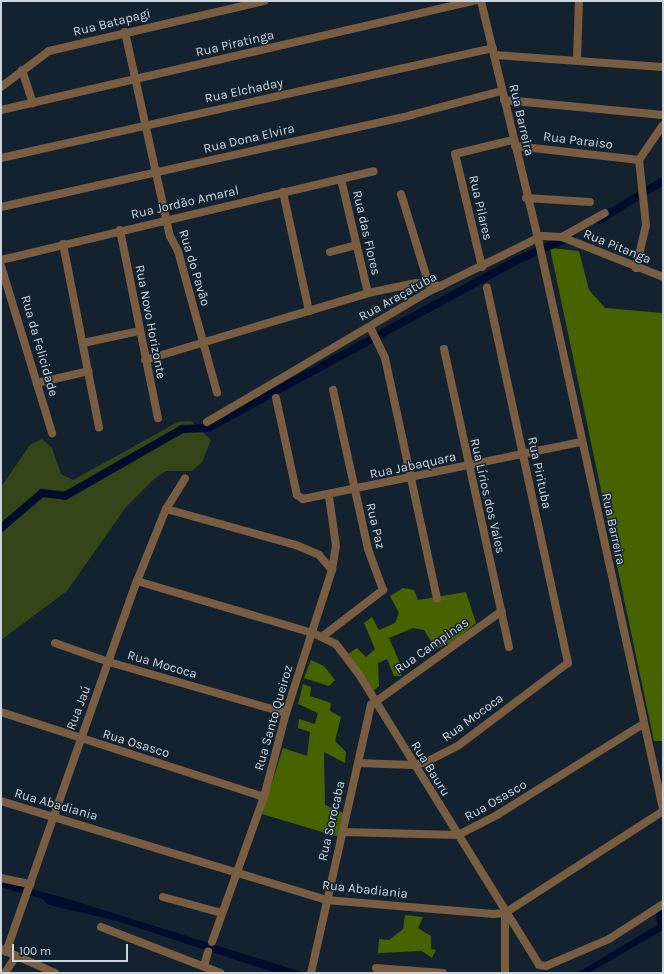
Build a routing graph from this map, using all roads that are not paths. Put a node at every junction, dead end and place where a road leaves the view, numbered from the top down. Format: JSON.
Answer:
{"nodes":[{"id":1,"x":264,"y":1,"type":"edge"},
{"id":2,"x":475,"y":1,"type":"edge"},
{"id":3,"x":481,"y":1,"type":"edge"},
{"id":4,"x":579,"y":1,"type":"edge"},
{"id":5,"x":125,"y":32,"type":"junction"},
{"id":6,"x":494,"y":52,"type":"junction"},
{"id":7,"x":577,"y":60,"type":"junction"},
{"id":8,"x":663,"y":67,"type":"edge"},
{"id":9,"x":22,"y":70,"type":"junction"},
{"id":10,"x":134,"y":79,"type":"junction"},
{"id":11,"x":1,"y":87,"type":"edge"},
{"id":12,"x":502,"y":90,"type":"junction"},
{"id":13,"x":504,"y":100,"type":"junction"},
{"id":14,"x":33,"y":103,"type":"junction"},
{"id":15,"x":1,"y":110,"type":"edge"},
{"id":16,"x":663,"y":115,"type":"edge"},
{"id":17,"x":145,"y":125,"type":"junction"},
{"id":18,"x":661,"y":130,"type":"edge"},
{"id":19,"x":514,"y":143,"type":"junction"},
{"id":20,"x":1,"y":158,"type":"edge"},
{"id":21,"x":639,"y":160,"type":"junction"},
{"id":22,"x":374,"y":170,"type":"dead end"},
{"id":23,"x":157,"y":172,"type":"junction"},
{"id":24,"x":342,"y":179,"type":"junction"},
{"id":25,"x":283,"y":192,"type":"junction"},
{"id":26,"x":401,"y":194,"type":"dead end"},
{"id":27,"x":526,"y":198,"type":"junction"},
{"id":28,"x":590,"y":202,"type":"dead end"},
{"id":29,"x":1,"y":207,"type":"edge"},
{"id":30,"x":605,"y":213,"type":"dead end"},
{"id":31,"x":168,"y":218,"type":"junction"},
{"id":32,"x":120,"y":230,"type":"junction"},
{"id":33,"x":562,"y":237,"type":"junction"},
{"id":34,"x":538,"y":241,"type":"junction"},
{"id":35,"x":63,"y":244,"type":"junction"},
{"id":36,"x":356,"y":245,"type":"junction"},
{"id":37,"x":330,"y":252,"type":"dead end"},
{"id":38,"x":1,"y":260,"type":"edge"},
{"id":39,"x":1,"y":266,"type":"edge"},
{"id":40,"x":482,"y":267,"type":"junction"},
{"id":41,"x":636,"y":268,"type":"junction"},
{"id":42,"x":663,"y":277,"type":"edge"},
{"id":43,"x":428,"y":282,"type":"junction"},
{"id":44,"x":442,"y":286,"type":"junction"},
{"id":45,"x":487,"y":288,"type":"dead end"},
{"id":46,"x":368,"y":293,"type":"junction"},
{"id":47,"x":309,"y":311,"type":"junction"},
{"id":48,"x":370,"y":327,"type":"junction"},
{"id":49,"x":139,"y":331,"type":"junction"},
{"id":50,"x":203,"y":342,"type":"junction"},
{"id":51,"x":83,"y":343,"type":"junction"},
{"id":52,"x":444,"y":349,"type":"dead end"},
{"id":53,"x":145,"y":360,"type":"junction"},
{"id":54,"x":89,"y":371,"type":"junction"},
{"id":55,"x":37,"y":383,"type":"junction"},
{"id":56,"x":333,"y":390,"type":"dead end"},
{"id":57,"x":217,"y":392,"type":"dead end"},
{"id":58,"x":276,"y":398,"type":"dead end"},
{"id":59,"x":158,"y":418,"type":"dead end"},
{"id":60,"x":207,"y":422,"type":"dead end"},
{"id":61,"x":99,"y":428,"type":"dead end"},
{"id":62,"x":52,"y":433,"type":"dead end"},
{"id":63,"x":581,"y":442,"type":"junction"},
{"id":64,"x":523,"y":453,"type":"junction"},
{"id":65,"x":467,"y":466,"type":"junction"},
{"id":66,"x":185,"y":478,"type":"dead end"},
{"id":67,"x":412,"y":478,"type":"junction"},
{"id":68,"x":354,"y":491,"type":"junction"},
{"id":69,"x":329,"y":496,"type":"junction"},
{"id":70,"x":166,"y":509,"type":"junction"},
{"id":71,"x":332,"y":570,"type":"junction"},
{"id":72,"x":137,"y":581,"type":"junction"},
{"id":73,"x":437,"y":598,"type":"dead end"},
{"id":74,"x":502,"y":611,"type":"junction"},
{"id":75,"x":313,"y":633,"type":"junction"},
{"id":76,"x":323,"y":636,"type":"junction"},
{"id":77,"x":55,"y":643,"type":"dead end"},
{"id":78,"x":509,"y":647,"type":"dead end"},
{"id":79,"x":109,"y":662,"type":"junction"},
{"id":80,"x":568,"y":663,"type":"joint"},
{"id":81,"x":376,"y":701,"type":"junction"},
{"id":82,"x":1,"y":712,"type":"edge"},
{"id":83,"x":286,"y":713,"type":"junction"},
{"id":84,"x":643,"y":724,"type":"junction"},
{"id":85,"x":80,"y":739,"type":"junction"},
{"id":86,"x":358,"y":764,"type":"junction"},
{"id":87,"x":413,"y":765,"type":"junction"},
{"id":88,"x":264,"y":797,"type":"junction"},
{"id":89,"x":1,"y":801,"type":"edge"},
{"id":90,"x":663,"y":810,"type":"edge"},
{"id":91,"x":53,"y":816,"type":"junction"},
{"id":92,"x":342,"y":832,"type":"junction"},
{"id":93,"x":458,"y":835,"type":"junction"},
{"id":94,"x":236,"y":875,"type":"junction"},
{"id":95,"x":1,"y":878,"type":"edge"},
{"id":96,"x":29,"y":886,"type":"junction"},
{"id":97,"x":163,"y":898,"type":"dead end"},
{"id":98,"x":326,"y":900,"type":"junction"},
{"id":99,"x":663,"y":904,"type":"edge"},
{"id":100,"x":222,"y":913,"type":"junction"},
{"id":101,"x":505,"y":913,"type":"junction"},
{"id":102,"x":101,"y":927,"type":"dead end"},
{"id":103,"x":212,"y":942,"type":"dead end"},
{"id":104,"x":4,"y":951,"type":"edge"},
{"id":105,"x":208,"y":952,"type":"dead end"},
{"id":106,"x":16,"y":956,"type":"junction"},
{"id":107,"x":204,"y":966,"type":"junction"},
{"id":108,"x":376,"y":968,"type":"dead end"},
{"id":109,"x":5,"y":973,"type":"edge"},
{"id":110,"x":55,"y":973,"type":"edge"},
{"id":111,"x":220,"y":973,"type":"edge"},
{"id":112,"x":311,"y":973,"type":"edge"},
{"id":113,"x":443,"y":973,"type":"edge"},
{"id":114,"x":505,"y":973,"type":"edge"}],
"edges":[{"from":1,"to":5,"type":"street","name":"Rua Batapagi"},
{"from":2,"to":10,"type":"street","name":"Rua Piratinga"},
{"from":3,"to":6,"type":"street","name":"Rua Barreira"},
{"from":4,"to":7,"type":"street"},
{"from":5,"to":9,"type":"street","name":"Rua Batapagi"},
{"from":5,"to":10,"type":"street","name":"Rua do Pavão"},
{"from":6,"to":7,"type":"street","name":"Rua Elchaday"},
{"from":6,"to":12,"type":"street","name":"Rua Barreira"},
{"from":6,"to":17,"type":"street","name":"Rua Elchaday"},
{"from":7,"to":8,"type":"street","name":"Rua Elchaday"},
{"from":9,"to":11,"type":"street","name":"Rua Batapagi"},
{"from":9,"to":14,"type":"street"},
{"from":10,"to":14,"type":"street","name":"Rua Piratinga"},
{"from":10,"to":17,"type":"street","name":"Rua do Pavão"},
{"from":12,"to":13,"type":"street","name":"Rua Barreira"},
{"from":12,"to":23,"type":"street","name":"Rua Dona Elvira"},
{"from":13,"to":16,"type":"street"},
{"from":13,"to":19,"type":"street","name":"Rua Barreira"},
{"from":14,"to":15,"type":"street","name":"Rua Piratinga"},
{"from":17,"to":20,"type":"street","name":"Rua Elchaday"},
{"from":17,"to":23,"type":"street","name":"Rua do Pavão"},
{"from":18,"to":21,"type":"street"},
{"from":19,"to":21,"type":"street","name":"Rua Paraiso"},
{"from":19,"to":27,"type":"street","name":"Rua Barreira"},
{"from":19,"to":40,"type":"street","name":"Rua Pilares"},
{"from":21,"to":41,"type":"street"},
{"from":22,"to":24,"type":"street","name":"Rua Jordão Amaral"},
{"from":23,"to":29,"type":"street","name":"Rua Dona Elvira"},
{"from":23,"to":31,"type":"street","name":"Rua do Pavão"},
{"from":24,"to":25,"type":"street","name":"Rua Jordão Amaral"},
{"from":24,"to":36,"type":"street","name":"Rua das Flores"},
{"from":25,"to":31,"type":"street","name":"Rua Jordão Amaral"},
{"from":25,"to":47,"type":"street"},
{"from":26,"to":43,"type":"street"},
{"from":27,"to":28,"type":"street"},
{"from":27,"to":34,"type":"street","name":"Rua Barreira"},
{"from":30,"to":33,"type":"street"},
{"from":31,"to":32,"type":"street","name":"Rua Jordão Amaral"},
{"from":31,"to":50,"type":"street","name":"Rua do Pavão"},
{"from":32,"to":35,"type":"street","name":"Rua Jordão Amaral"},
{"from":32,"to":49,"type":"street","name":"Rua Novo Horizonte"},
{"from":33,"to":34,"type":"street","name":"Rua Araçatuba"},
{"from":33,"to":41,"type":"street","name":"Rua Pitanga"},
{"from":34,"to":40,"type":"street","name":"Rua Araçatuba"},
{"from":34,"to":63,"type":"street","name":"Rua Barreira"},
{"from":35,"to":38,"type":"street","name":"Rua Jordão Amaral"},
{"from":35,"to":51,"type":"street"},
{"from":36,"to":37,"type":"street"},
{"from":36,"to":46,"type":"street","name":"Rua das Flores"},
{"from":39,"to":55,"type":"street","name":"Rua da Felicidade"},
{"from":40,"to":44,"type":"street","name":"Rua Araçatuba"},
{"from":41,"to":42,"type":"street","name":"Rua Pitanga"},
{"from":43,"to":44,"type":"street"},
{"from":43,"to":46,"type":"street"},
{"from":44,"to":48,"type":"street","name":"Rua Araçatuba"},
{"from":45,"to":64,"type":"street","name":"Rua Pirituba"},
{"from":46,"to":47,"type":"street"},
{"from":47,"to":50,"type":"street"},
{"from":48,"to":60,"type":"street","name":"Rua Araçatuba"},
{"from":48,"to":67,"type":"street"},
{"from":49,"to":51,"type":"street"},
{"from":49,"to":53,"type":"street","name":"Rua Novo Horizonte"},
{"from":50,"to":53,"type":"street"},
{"from":50,"to":57,"type":"street","name":"Rua do Pavão"},
{"from":51,"to":54,"type":"street"},
{"from":52,"to":65,"type":"street","name":"Rua Lírios dos Vales"},
{"from":53,"to":59,"type":"street","name":"Rua Novo Horizonte"},
{"from":54,"to":55,"type":"street"},
{"from":54,"to":61,"type":"street"},
{"from":55,"to":62,"type":"street","name":"Rua da Felicidade"},
{"from":56,"to":68,"type":"street","name":"Rua Paz"},
{"from":58,"to":69,"type":"street","name":"Rua Jabaquara"},
{"from":63,"to":64,"type":"street","name":"Rua Jabaquara"},
{"from":63,"to":84,"type":"street","name":"Rua Barreira"},
{"from":64,"to":65,"type":"street","name":"Rua Jabaquara"},
{"from":64,"to":80,"type":"street","name":"Rua Pirituba"},
{"from":65,"to":67,"type":"street","name":"Rua Jabaquara"},
{"from":65,"to":74,"type":"street","name":"Rua Lírios dos Vales"},
{"from":66,"to":70,"type":"street","name":"Rua Jaú"},
{"from":67,"to":68,"type":"street","name":"Rua Jabaquara"},
{"from":67,"to":73,"type":"street"},
{"from":68,"to":69,"type":"street","name":"Rua Jabaquara"},
{"from":68,"to":76,"type":"street","name":"Rua Paz"},
{"from":69,"to":71,"type":"street","name":"Rua Santo Queiroz"},
{"from":70,"to":71,"type":"street"},
{"from":70,"to":72,"type":"street","name":"Rua Jaú"},
{"from":71,"to":75,"type":"street","name":"Rua Santo Queiroz"},
{"from":72,"to":75,"type":"street","name":"Rua Bauru"},
{"from":72,"to":79,"type":"street","name":"Rua Jaú"},
{"from":74,"to":78,"type":"street","name":"Rua Lírios dos Vales"},
{"from":74,"to":81,"type":"street","name":"Rua Campinas"},
{"from":75,"to":76,"type":"street","name":"Rua Bauru"},
{"from":75,"to":83,"type":"street","name":"Rua Santo Queiroz"},
{"from":76,"to":81,"type":"street","name":"Rua Bauru"},
{"from":77,"to":79,"type":"street","name":"Rua Mococa"},
{"from":79,"to":83,"type":"street","name":"Rua Mococa"},
{"from":79,"to":85,"type":"street","name":"Rua Jaú"},
{"from":80,"to":87,"type":"street","name":"Rua Mococa"},
{"from":81,"to":86,"type":"street","name":"Rua Sorocaba"},
{"from":81,"to":87,"type":"street","name":"Rua Bauru"},
{"from":82,"to":85,"type":"street","name":"Rua Osasco"},
{"from":83,"to":88,"type":"street","name":"Rua Santo Queiroz"},
{"from":84,"to":90,"type":"street","name":"Rua Barreira"},
{"from":84,"to":93,"type":"street","name":"Rua Osasco"},
{"from":85,"to":88,"type":"street","name":"Rua Osasco"},
{"from":85,"to":91,"type":"street","name":"Rua Jaú"},
{"from":86,"to":87,"type":"street","name":"Rua Mococa"},
{"from":86,"to":92,"type":"street","name":"Rua Sorocaba"},
{"from":87,"to":93,"type":"street","name":"Rua Bauru"},
{"from":88,"to":94,"type":"street","name":"Rua Santo Queiroz"},
{"from":89,"to":91,"type":"street","name":"Rua Abadiania"},
{"from":90,"to":101,"type":"street"},
{"from":91,"to":94,"type":"street","name":"Rua Abadiania"},
{"from":91,"to":96,"type":"street","name":"Rua Jaú"},
{"from":92,"to":93,"type":"street","name":"Rua Osasco"},
{"from":92,"to":98,"type":"street","name":"Rua Sorocaba"},
{"from":93,"to":101,"type":"street","name":"Rua Bauru"},
{"from":94,"to":98,"type":"street","name":"Rua Abadiania"},
{"from":94,"to":100,"type":"street","name":"Rua Santo Queiroz"},
{"from":95,"to":96,"type":"street"},
{"from":96,"to":104,"type":"street","name":"Rua Jaú"},
{"from":97,"to":100,"type":"street"},
{"from":98,"to":101,"type":"street","name":"Rua Abadiania"},
{"from":98,"to":112,"type":"street","name":"Rua Sorocaba"},
{"from":99,"to":101,"type":"street","name":"Rua Bauru"},
{"from":100,"to":103,"type":"street","name":"Rua Santo Queiroz"},
{"from":101,"to":114,"type":"street"},
{"from":102,"to":107,"type":"street"},
{"from":104,"to":106,"type":"street"},
{"from":105,"to":107,"type":"street"},
{"from":106,"to":109,"type":"street"},
{"from":106,"to":110,"type":"street"},
{"from":107,"to":111,"type":"street"},
{"from":108,"to":113,"type":"street"}]}
